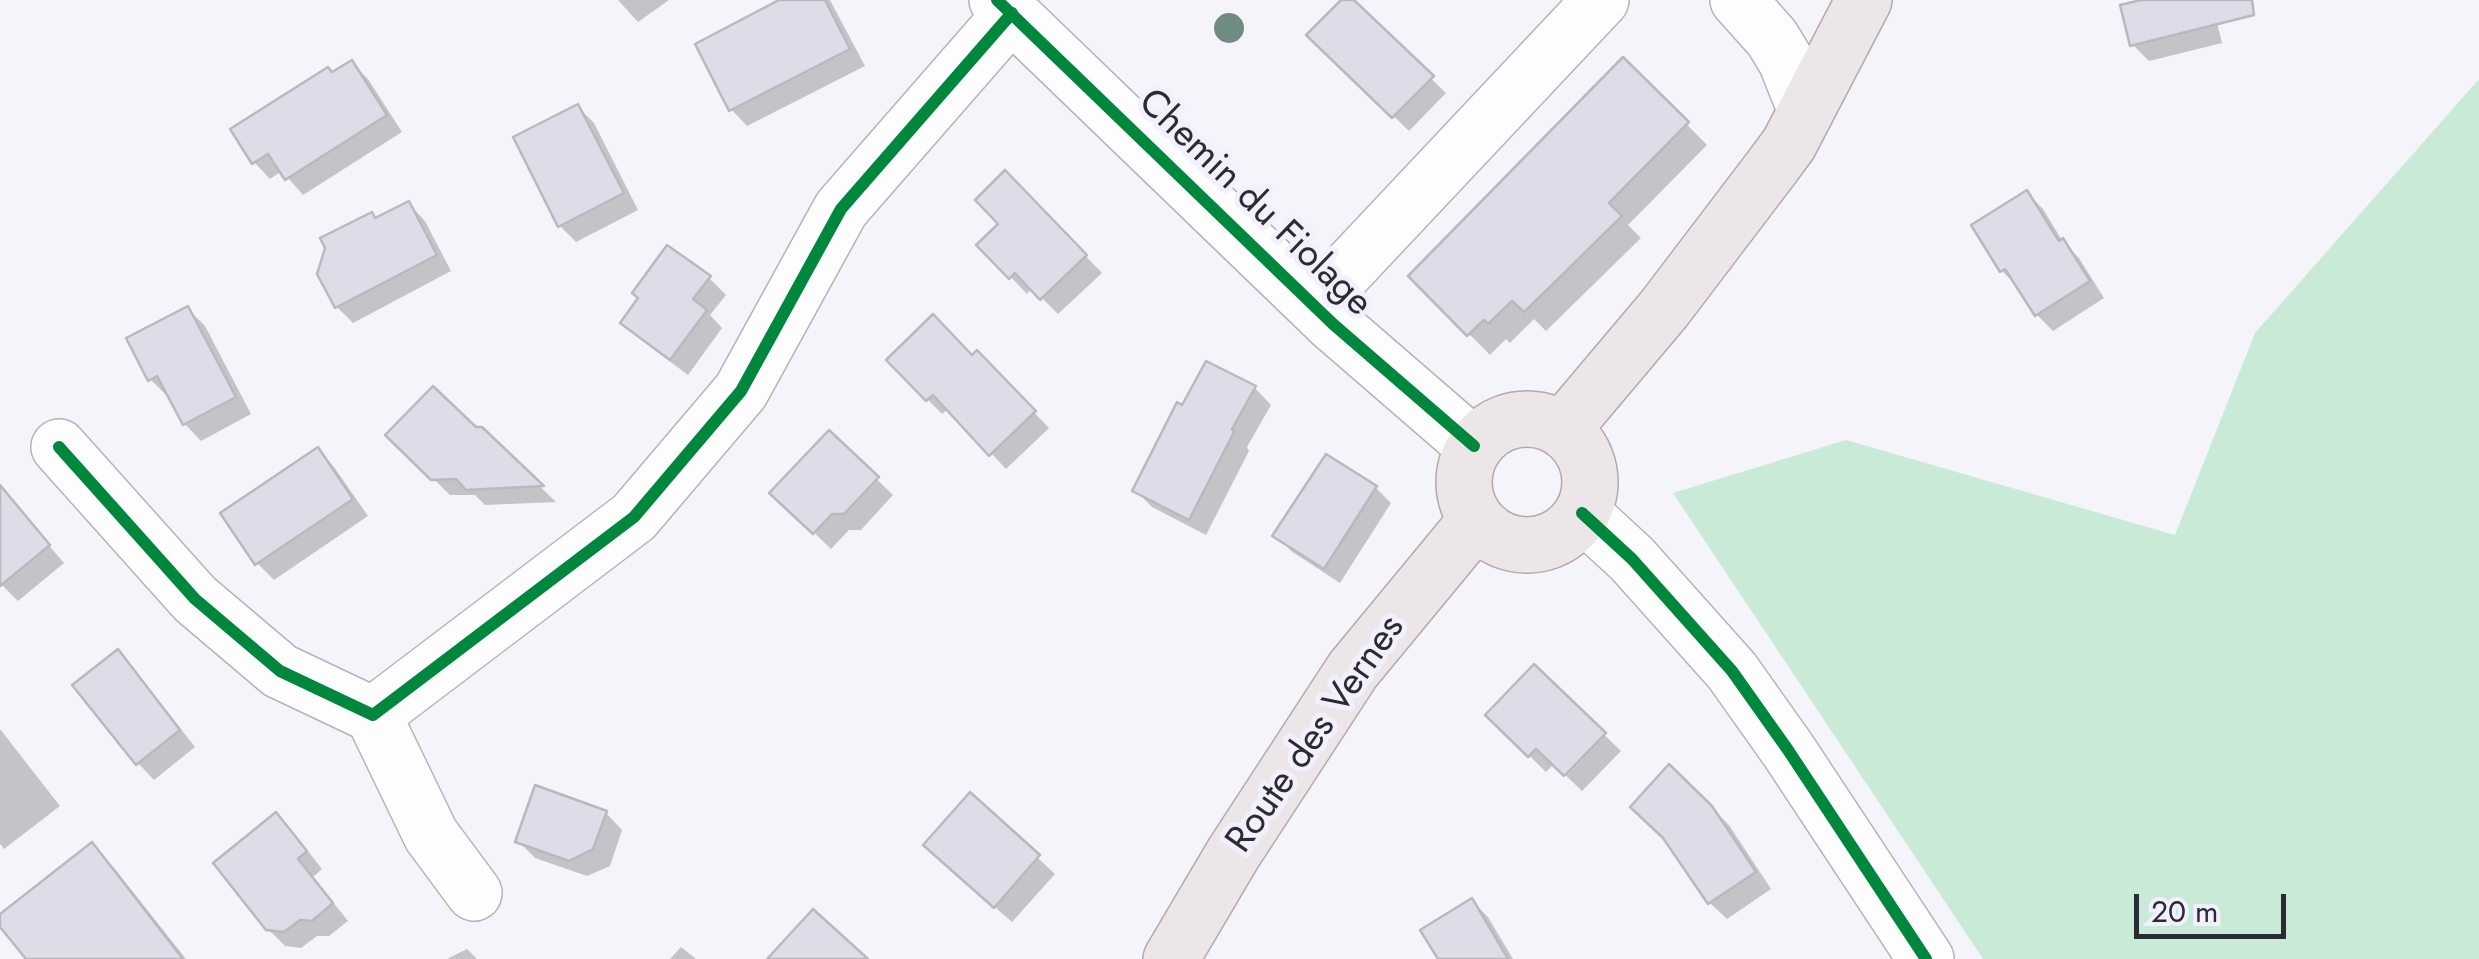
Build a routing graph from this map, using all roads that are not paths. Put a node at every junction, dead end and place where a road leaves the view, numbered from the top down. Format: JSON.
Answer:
{"nodes":[{"id":1,"x":1601,"y":0,"type":"edge"},
{"id":2,"x":1738,"y":0,"type":"edge"},
{"id":3,"x":1864,"y":0,"type":"edge"},
{"id":4,"x":1896,"y":0,"type":"edge"},
{"id":5,"x":1004,"y":7,"type":"edge"},
{"id":6,"x":1797,"y":127,"type":"junction"},
{"id":7,"x":1314,"y":305,"type":"junction"},
{"id":8,"x":1562,"y":430,"type":"junction"},
{"id":9,"x":1474,"y":446,"type":"junction"},
{"id":10,"x":58,"y":447,"type":"dead end"},
{"id":11,"x":1582,"y":513,"type":"junction"},
{"id":12,"x":1476,"y":521,"type":"junction"},
{"id":13,"x":373,"y":716,"type":"junction"},
{"id":14,"x":474,"y":892,"type":"dead end"},
{"id":15,"x":1171,"y":959,"type":"edge"},
{"id":16,"x":1926,"y":959,"type":"edge"}],
"edges":[{"from":1,"to":7,"type":"street"},
{"from":2,"to":6,"type":"street"},
{"from":3,"to":6,"type":"main road"},
{"from":4,"to":6,"type":"main road"},
{"from":5,"to":7,"type":"street","name":"Chemin du Fiolage"},
{"from":5,"to":13,"type":"street"},
{"from":6,"to":8,"type":"main road"},
{"from":7,"to":9,"type":"street","name":"Chemin du Fiolage"},
{"from":8,"to":9,"type":"main road"},
{"from":8,"to":11,"type":"main road"},
{"from":9,"to":12,"type":"main road"},
{"from":10,"to":13,"type":"street"},
{"from":11,"to":12,"type":"main road"},
{"from":11,"to":16,"type":"street"},
{"from":12,"to":15,"type":"main road","name":"Route des Vernes"},
{"from":13,"to":14,"type":"street"}]}
